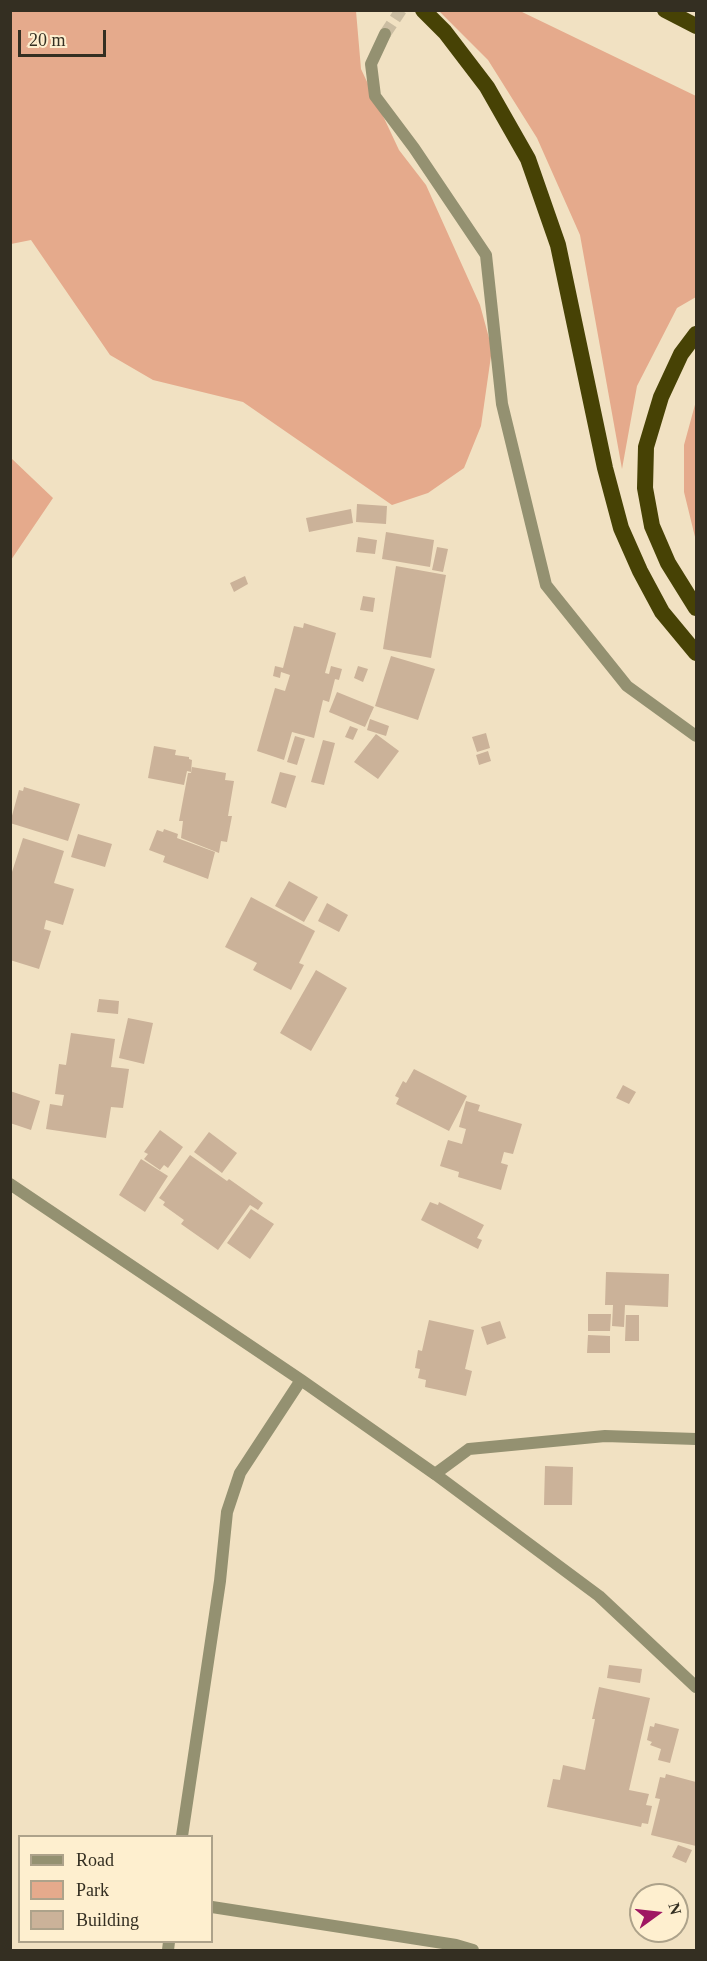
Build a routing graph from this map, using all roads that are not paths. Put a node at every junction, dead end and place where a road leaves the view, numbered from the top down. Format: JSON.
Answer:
{"nodes":[{"id":1,"x":423,"y":10,"type":"edge"},
{"id":2,"x":665,"y":10,"type":"edge"},
{"id":3,"x":696,"y":26,"type":"edge"},
{"id":4,"x":385,"y":34,"type":"tunnel mouth"},
{"id":5,"x":696,"y":334,"type":"edge"},
{"id":6,"x":696,"y":608,"type":"edge"},
{"id":7,"x":696,"y":653,"type":"edge"},
{"id":8,"x":696,"y":736,"type":"edge"},
{"id":9,"x":10,"y":1184,"type":"edge"},
{"id":10,"x":301,"y":1380,"type":"junction"},
{"id":11,"x":696,"y":1439,"type":"edge"},
{"id":12,"x":435,"y":1474,"type":"junction"},
{"id":13,"x":696,"y":1687,"type":"edge"},
{"id":14,"x":182,"y":1835,"type":"edge"},
{"id":15,"x":213,"y":1906,"type":"edge"},
{"id":16,"x":473,"y":1950,"type":"edge"}],
"edges":[{"from":1,"to":7,"type":"highway"},
{"from":2,"to":3,"type":"highway"},
{"from":4,"to":8,"type":"street"},
{"from":5,"to":6,"type":"highway"},
{"from":9,"to":10,"type":"street"},
{"from":10,"to":12,"type":"street"},
{"from":10,"to":14,"type":"street"},
{"from":11,"to":12,"type":"street"},
{"from":12,"to":13,"type":"street"},
{"from":15,"to":16,"type":"street"}]}
